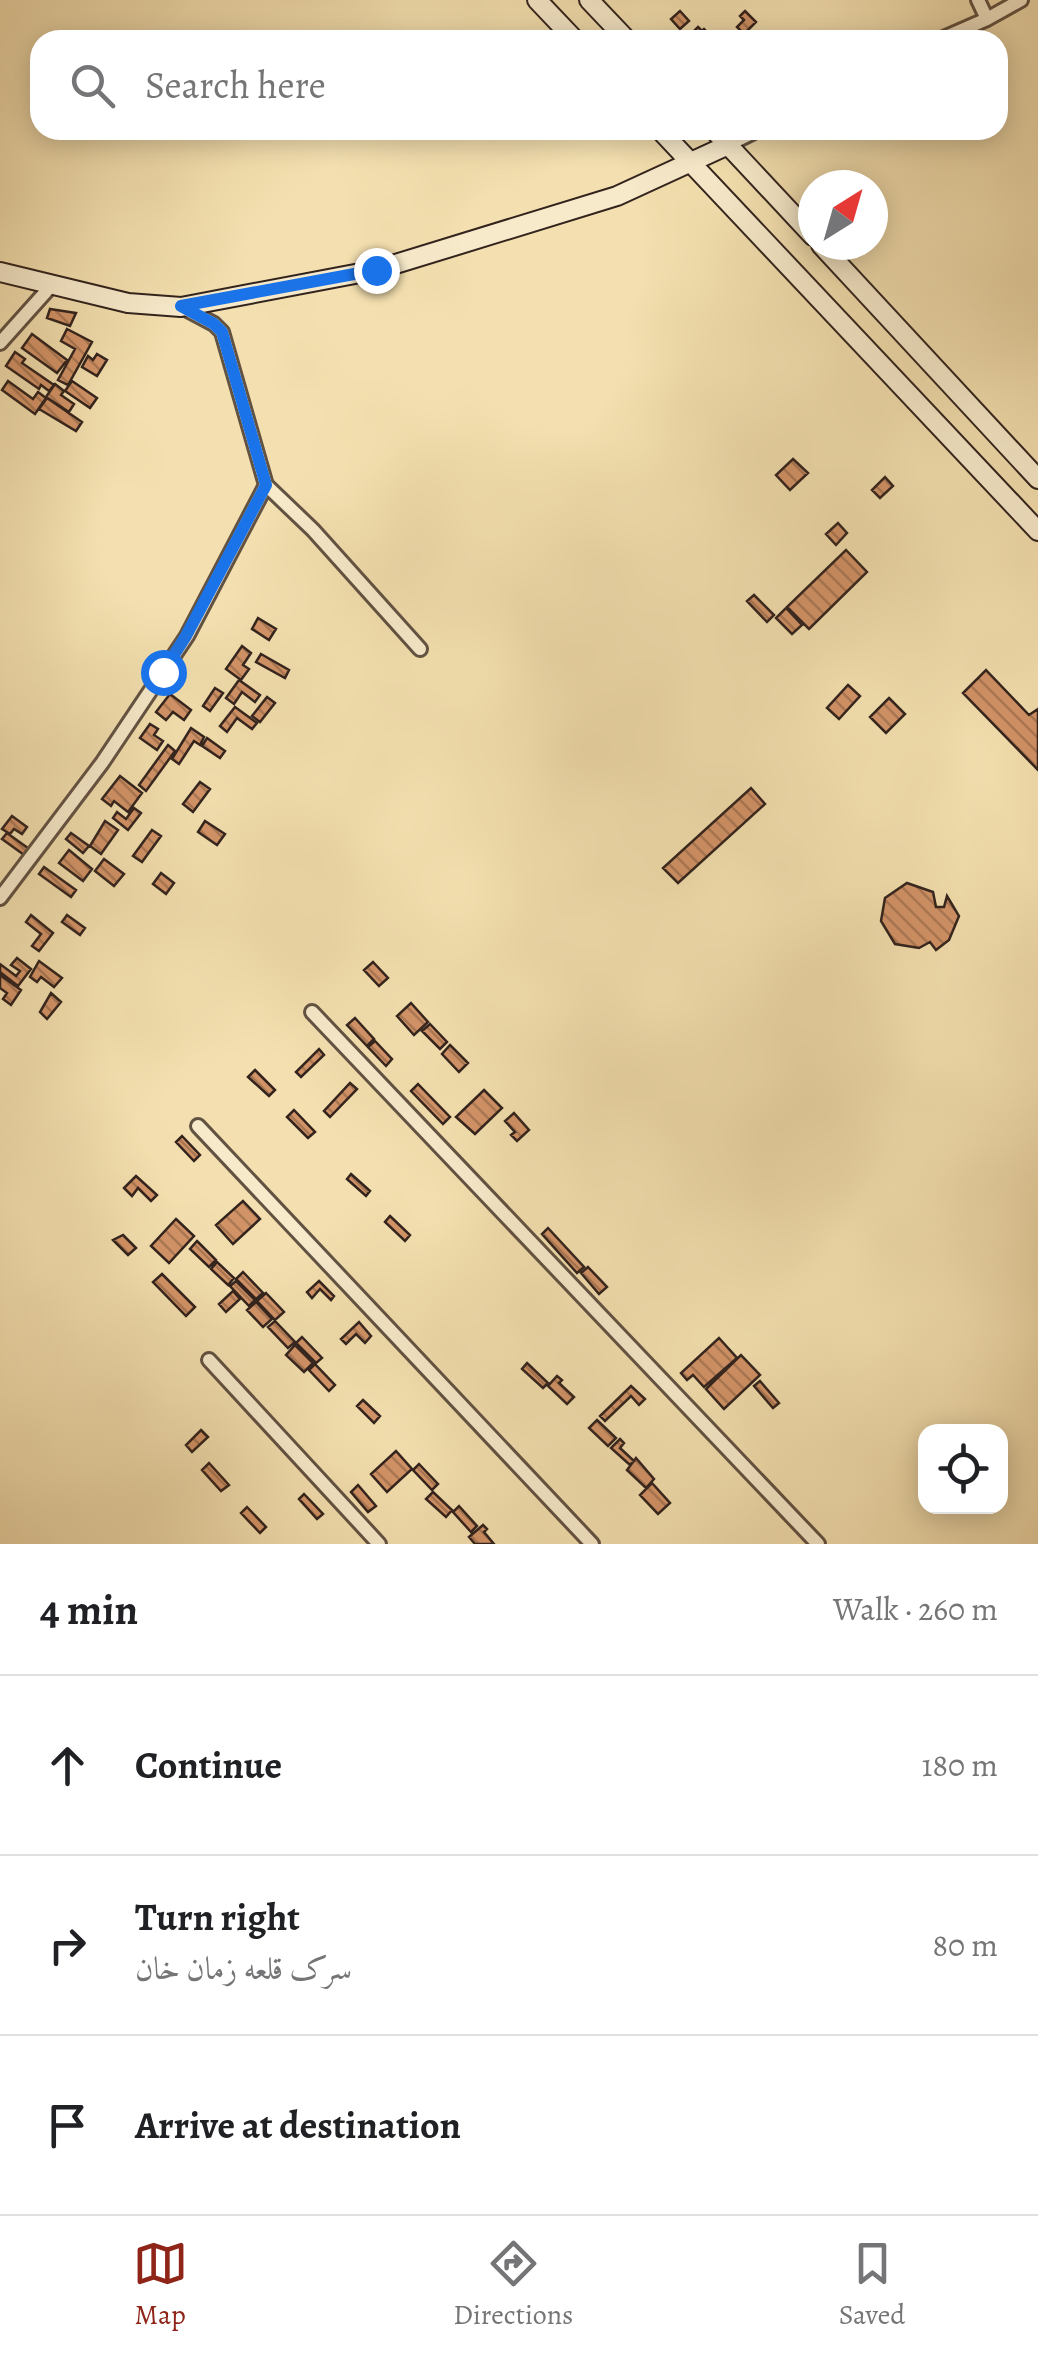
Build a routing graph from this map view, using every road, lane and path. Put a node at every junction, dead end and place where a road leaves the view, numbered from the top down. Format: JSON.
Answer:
{"nodes":[{"id":1,"x":537,"y":0,"type":"edge"},
{"id":2,"x":589,"y":0,"type":"edge"},
{"id":3,"x":978,"y":0,"type":"edge"},
{"id":4,"x":1021,"y":0,"type":"edge"},
{"id":5,"x":987,"y":20,"type":"junction"},
{"id":6,"x":566,"y":30,"type":"edge"},
{"id":7,"x":618,"y":30,"type":"edge"},
{"id":8,"x":963,"y":30,"type":"edge"},
{"id":9,"x":670,"y":140,"type":"edge"},
{"id":10,"x":723,"y":140,"type":"edge"},
{"id":11,"x":738,"y":140,"type":"edge"},
{"id":12,"x":728,"y":145,"type":"junction"},
{"id":13,"x":691,"y":162,"type":"junction"},
{"id":14,"x":798,"y":220,"type":"edge"},
{"id":15,"x":835,"y":260,"type":"edge"},
{"id":16,"x":0,"y":272,"type":"edge"},
{"id":17,"x":51,"y":286,"type":"junction"},
{"id":18,"x":181,"y":306,"type":"junction"},
{"id":19,"x":0,"y":342,"type":"edge"},
{"id":20,"x":1038,"y":478,"type":"edge"},
{"id":21,"x":266,"y":485,"type":"junction"},
{"id":22,"x":1038,"y":531,"type":"edge"},
{"id":23,"x":420,"y":649,"type":"dead end"},
{"id":24,"x":0,"y":898,"type":"edge"},
{"id":25,"x":312,"y":1012,"type":"dead end"},
{"id":26,"x":198,"y":1126,"type":"dead end"},
{"id":27,"x":209,"y":1360,"type":"dead end"},
{"id":28,"x":379,"y":1544,"type":"edge"},
{"id":29,"x":592,"y":1544,"type":"edge"},
{"id":30,"x":818,"y":1544,"type":"edge"}],
"edges":[{"from":1,"to":6,"type":"main road"},
{"from":2,"to":7,"type":"main road"},
{"from":3,"to":5,"type":"street"},
{"from":4,"to":5,"type":"street"},
{"from":5,"to":8,"type":"street"},
{"from":9,"to":13,"type":"main road"},
{"from":10,"to":12,"type":"main road"},
{"from":11,"to":12,"type":"street"},
{"from":12,"to":13,"type":"main road"},
{"from":12,"to":14,"type":"main road"},
{"from":13,"to":18,"type":"main road"},
{"from":13,"to":22,"type":"main road"},
{"from":15,"to":20,"type":"main road"},
{"from":16,"to":17,"type":"main road"},
{"from":17,"to":18,"type":"main road"},
{"from":17,"to":19,"type":"street"},
{"from":18,"to":21,"type":"street"},
{"from":21,"to":23,"type":"street"},
{"from":21,"to":24,"type":"street"},
{"from":25,"to":30,"type":"street"},
{"from":26,"to":29,"type":"street"},
{"from":27,"to":28,"type":"street"}]}
